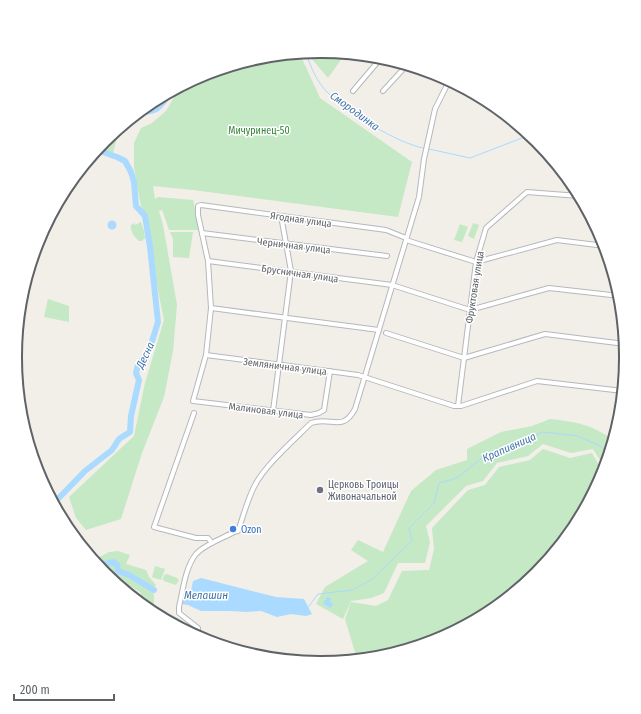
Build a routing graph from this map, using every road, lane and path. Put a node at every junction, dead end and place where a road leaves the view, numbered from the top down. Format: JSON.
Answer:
{"nodes":[{"id":1,"x":376,"y":64,"type":"edge"},
{"id":2,"x":402,"y":70,"type":"edge"},
{"id":3,"x":447,"y":86,"type":"edge"},
{"id":4,"x":353,"y":91,"type":"dead end"},
{"id":5,"x":383,"y":91,"type":"dead end"},
{"id":6,"x":572,"y":195,"type":"edge"},
{"id":7,"x":281,"y":216,"type":"junction"},
{"id":8,"x":202,"y":233,"type":"junction"},
{"id":9,"x":406,"y":239,"type":"junction"},
{"id":10,"x":286,"y":244,"type":"junction"},
{"id":11,"x":597,"y":245,"type":"edge"},
{"id":12,"x":387,"y":256,"type":"dead end"},
{"id":13,"x":208,"y":261,"type":"junction"},
{"id":14,"x":476,"y":262,"type":"junction"},
{"id":15,"x":291,"y":271,"type":"junction"},
{"id":16,"x":392,"y":285,"type":"junction"},
{"id":17,"x":612,"y":295,"type":"edge"},
{"id":18,"x":211,"y":308,"type":"junction"},
{"id":19,"x":470,"y":310,"type":"junction"},
{"id":20,"x":285,"y":318,"type":"junction"},
{"id":21,"x":379,"y":330,"type":"junction"},
{"id":22,"x":386,"y":333,"type":"dead end"},
{"id":23,"x":618,"y":343,"type":"edge"},
{"id":24,"x":206,"y":355,"type":"junction"},
{"id":25,"x":464,"y":358,"type":"junction"},
{"id":26,"x":279,"y":365,"type":"junction"},
{"id":27,"x":330,"y":371,"type":"junction"},
{"id":28,"x":364,"y":377,"type":"junction"},
{"id":29,"x":617,"y":390,"type":"edge"},
{"id":30,"x":458,"y":406,"type":"junction"},
{"id":31,"x":273,"y":411,"type":"junction"},
{"id":32,"x":194,"y":413,"type":"dead end"},
{"id":33,"x":212,"y":543,"type":"junction"},
{"id":34,"x":198,"y":629,"type":"edge"}],
"edges":[{"from":1,"to":4,"type":"street"},
{"from":2,"to":5,"type":"street"},
{"from":3,"to":9,"type":"street"},
{"from":6,"to":14,"type":"street","name":"Фруктовая улица"},
{"from":7,"to":8,"type":"street","name":"Ягодная улица"},
{"from":7,"to":9,"type":"street","name":"Ягодная улица"},
{"from":7,"to":10,"type":"street"},
{"from":8,"to":10,"type":"street","name":"Черничная улица"},
{"from":8,"to":13,"type":"street"},
{"from":9,"to":14,"type":"street","name":"Ягодная улица"},
{"from":9,"to":16,"type":"street"},
{"from":10,"to":12,"type":"street","name":"Черничная улица"},
{"from":10,"to":15,"type":"street"},
{"from":11,"to":14,"type":"street"},
{"from":13,"to":15,"type":"street","name":"Брусничная улица"},
{"from":13,"to":18,"type":"street"},
{"from":14,"to":19,"type":"street","name":"Фруктовая улица"},
{"from":15,"to":16,"type":"street","name":"Брусничная улица"},
{"from":15,"to":20,"type":"street"},
{"from":16,"to":19,"type":"street","name":"Брусничная улица"},
{"from":16,"to":21,"type":"street"},
{"from":17,"to":19,"type":"street"},
{"from":18,"to":20,"type":"street"},
{"from":18,"to":24,"type":"street"},
{"from":19,"to":25,"type":"street","name":"Фруктовая улица"},
{"from":20,"to":21,"type":"street"},
{"from":20,"to":26,"type":"street"},
{"from":21,"to":28,"type":"street"},
{"from":22,"to":25,"type":"street"},
{"from":23,"to":25,"type":"street"},
{"from":24,"to":26,"type":"street","name":"Земляничная улица"},
{"from":24,"to":31,"type":"street","name":"Малиновая улица"},
{"from":25,"to":30,"type":"street","name":"Фруктовая улица"},
{"from":26,"to":27,"type":"street","name":"Земляничная улица"},
{"from":26,"to":31,"type":"street"},
{"from":27,"to":28,"type":"street","name":"Земляничная улица"},
{"from":27,"to":31,"type":"street","name":"Малиновая улица"},
{"from":28,"to":30,"type":"street"},
{"from":28,"to":33,"type":"street"},
{"from":29,"to":30,"type":"street"},
{"from":32,"to":33,"type":"street"},
{"from":33,"to":34,"type":"street"}]}
